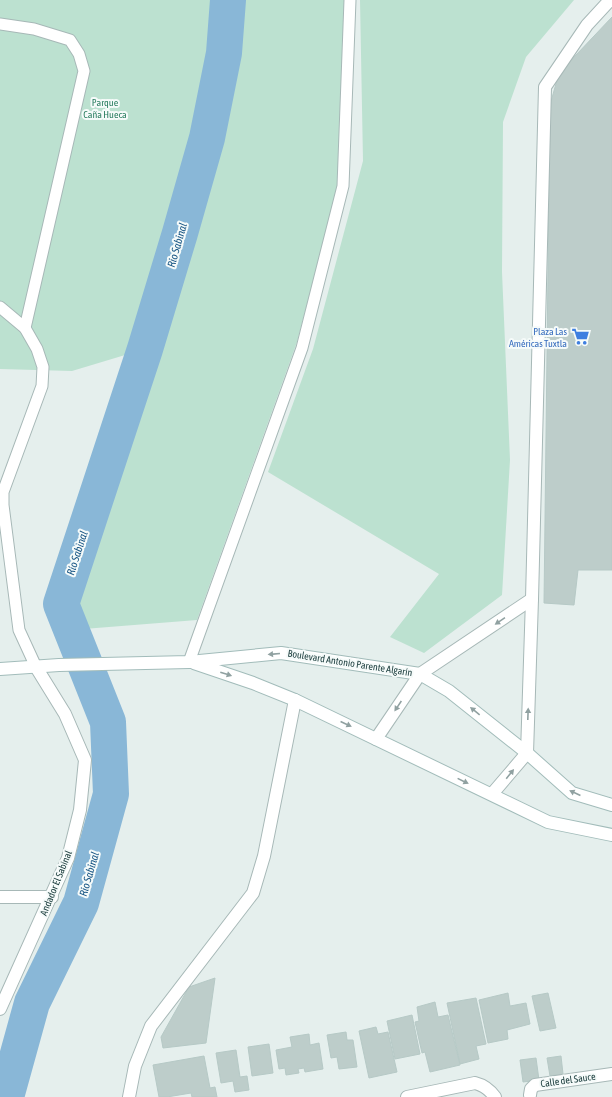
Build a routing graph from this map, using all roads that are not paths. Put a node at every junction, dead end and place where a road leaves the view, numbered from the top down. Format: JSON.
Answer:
{"nodes":[{"id":1,"x":350,"y":0,"type":"edge"},
{"id":2,"x":610,"y":0,"type":"edge"},
{"id":3,"x":0,"y":24,"type":"edge"},
{"id":4,"x":0,"y":307,"type":"edge"},
{"id":5,"x":25,"y":328,"type":"junction"},
{"id":6,"x":532,"y":599,"type":"junction"},
{"id":7,"x":185,"y":662,"type":"junction"},
{"id":8,"x":36,"y":667,"type":"junction"},
{"id":9,"x":0,"y":670,"type":"edge"},
{"id":10,"x":420,"y":674,"type":"junction"},
{"id":11,"x":295,"y":700,"type":"junction"},
{"id":12,"x":376,"y":739,"type":"junction"},
{"id":13,"x":526,"y":753,"type":"junction"},
{"id":14,"x":492,"y":794,"type":"junction"},
{"id":15,"x":612,"y":805,"type":"edge"},
{"id":16,"x":612,"y":835,"type":"edge"},
{"id":17,"x":52,"y":896,"type":"junction"},
{"id":18,"x":0,"y":897,"type":"edge"},
{"id":19,"x":0,"y":1009,"type":"edge"},
{"id":20,"x":612,"y":1074,"type":"edge"},
{"id":21,"x":530,"y":1095,"type":"dead end"},
{"id":22,"x":129,"y":1097,"type":"edge"},
{"id":23,"x":407,"y":1097,"type":"edge"},
{"id":24,"x":495,"y":1097,"type":"edge"}],
"edges":[{"from":1,"to":7,"type":"lane"},
{"from":2,"to":6,"type":"street"},
{"from":3,"to":5,"type":"lane"},
{"from":4,"to":5,"type":"lane"},
{"from":5,"to":8,"type":"lane"},
{"from":6,"to":10,"type":"street","one_way":true},
{"from":13,"to":6,"type":"street","one_way":true},
{"from":7,"to":8,"type":"street","name":"Boulevard Antonio Parente Algarín"},
{"from":10,"to":7,"type":"street","name":"Boulevard Antonio Parente Algarín","one_way":true},
{"from":7,"to":11,"type":"street","name":"Boulevard Antonio Parente Algarín","one_way":true},
{"from":8,"to":9,"type":"street","name":"Boulevard Antonio Parente Algarín"},
{"from":8,"to":17,"type":"street","name":"Andador El Sabinal"},
{"from":10,"to":12,"type":"street","one_way":true},
{"from":13,"to":10,"type":"street","name":"Boulevard Antonio Parente Algarín","one_way":true},
{"from":11,"to":12,"type":"street","name":"Boulevard Antonio Parente Algarín","one_way":true},
{"from":11,"to":22,"type":"street"},
{"from":12,"to":14,"type":"street","name":"Boulevard Antonio Parente Algarín","one_way":true},
{"from":14,"to":13,"type":"street","one_way":true},
{"from":15,"to":13,"type":"street","name":"Boulevard Antonio Parente Algarín","one_way":true},
{"from":14,"to":16,"type":"street","name":"Boulevard Antonio Parente Algarín"},
{"from":17,"to":18,"type":"street"},
{"from":17,"to":19,"type":"street","name":"Andador El Sabinal"},
{"from":20,"to":21,"type":"street","name":"Calle del Sauce"},
{"from":23,"to":24,"type":"street"}]}
